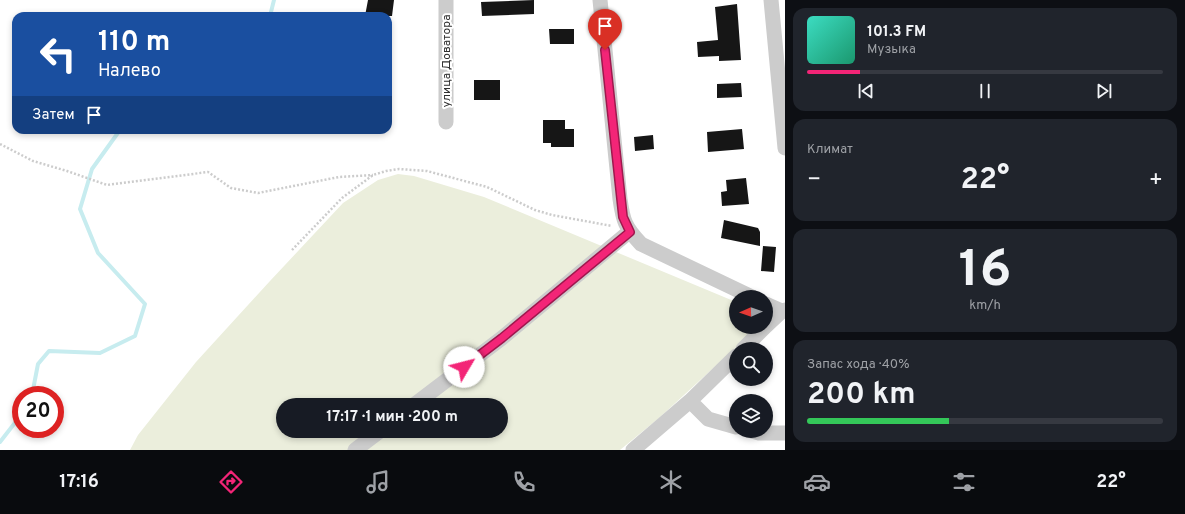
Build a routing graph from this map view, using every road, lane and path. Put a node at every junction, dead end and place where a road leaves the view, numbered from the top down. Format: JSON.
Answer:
{"nodes":[{"id":1,"x":446,"y":0,"type":"edge"},
{"id":2,"x":600,"y":0,"type":"edge"},
{"id":3,"x":771,"y":0,"type":"edge"},
{"id":4,"x":781,"y":50,"type":"edge"},
{"id":5,"x":446,"y":122,"type":"dead end"},
{"id":6,"x":0,"y":144,"type":"edge"},
{"id":7,"x":785,"y":148,"type":"edge"},
{"id":8,"x":372,"y":175,"type":"junction"},
{"id":9,"x":630,"y":232,"type":"junction"},
{"id":10,"x":292,"y":250,"type":"dead end"},
{"id":11,"x":737,"y":290,"type":"edge"},
{"id":12,"x":773,"y":307,"type":"edge"},
{"id":13,"x":783,"y":311,"type":"edge"},
{"id":14,"x":773,"y":320,"type":"edge"},
{"id":15,"x":759,"y":334,"type":"edge"},
{"id":16,"x":750,"y":342,"type":"edge"},
{"id":17,"x":729,"y":363,"type":"edge"},
{"id":18,"x":423,"y":398,"type":"edge"},
{"id":19,"x":690,"y":400,"type":"junction"},
{"id":20,"x":729,"y":425,"type":"edge"},
{"id":21,"x":773,"y":433,"type":"edge"},
{"id":22,"x":785,"y":433,"type":"edge"},
{"id":23,"x":371,"y":438,"type":"edge"},
{"id":24,"x":355,"y":450,"type":"edge"},
{"id":25,"x":633,"y":450,"type":"edge"}],
"edges":[{"from":1,"to":5,"type":"street","name":"улица Доватора"},
{"from":2,"to":9,"type":"street"},
{"from":3,"to":4,"type":"street"},
{"from":4,"to":7,"type":"street"},
{"from":6,"to":8,"type":"path"},
{"from":8,"to":9,"type":"path"},
{"from":8,"to":10,"type":"path"},
{"from":9,"to":11,"type":"street"},
{"from":9,"to":18,"type":"street"},
{"from":12,"to":13,"type":"street"},
{"from":13,"to":14,"type":"street"},
{"from":15,"to":16,"type":"street"},
{"from":17,"to":19,"type":"street"},
{"from":19,"to":20,"type":"street"},
{"from":19,"to":25,"type":"street"},
{"from":21,"to":22,"type":"street"},
{"from":23,"to":24,"type":"street"}]}
